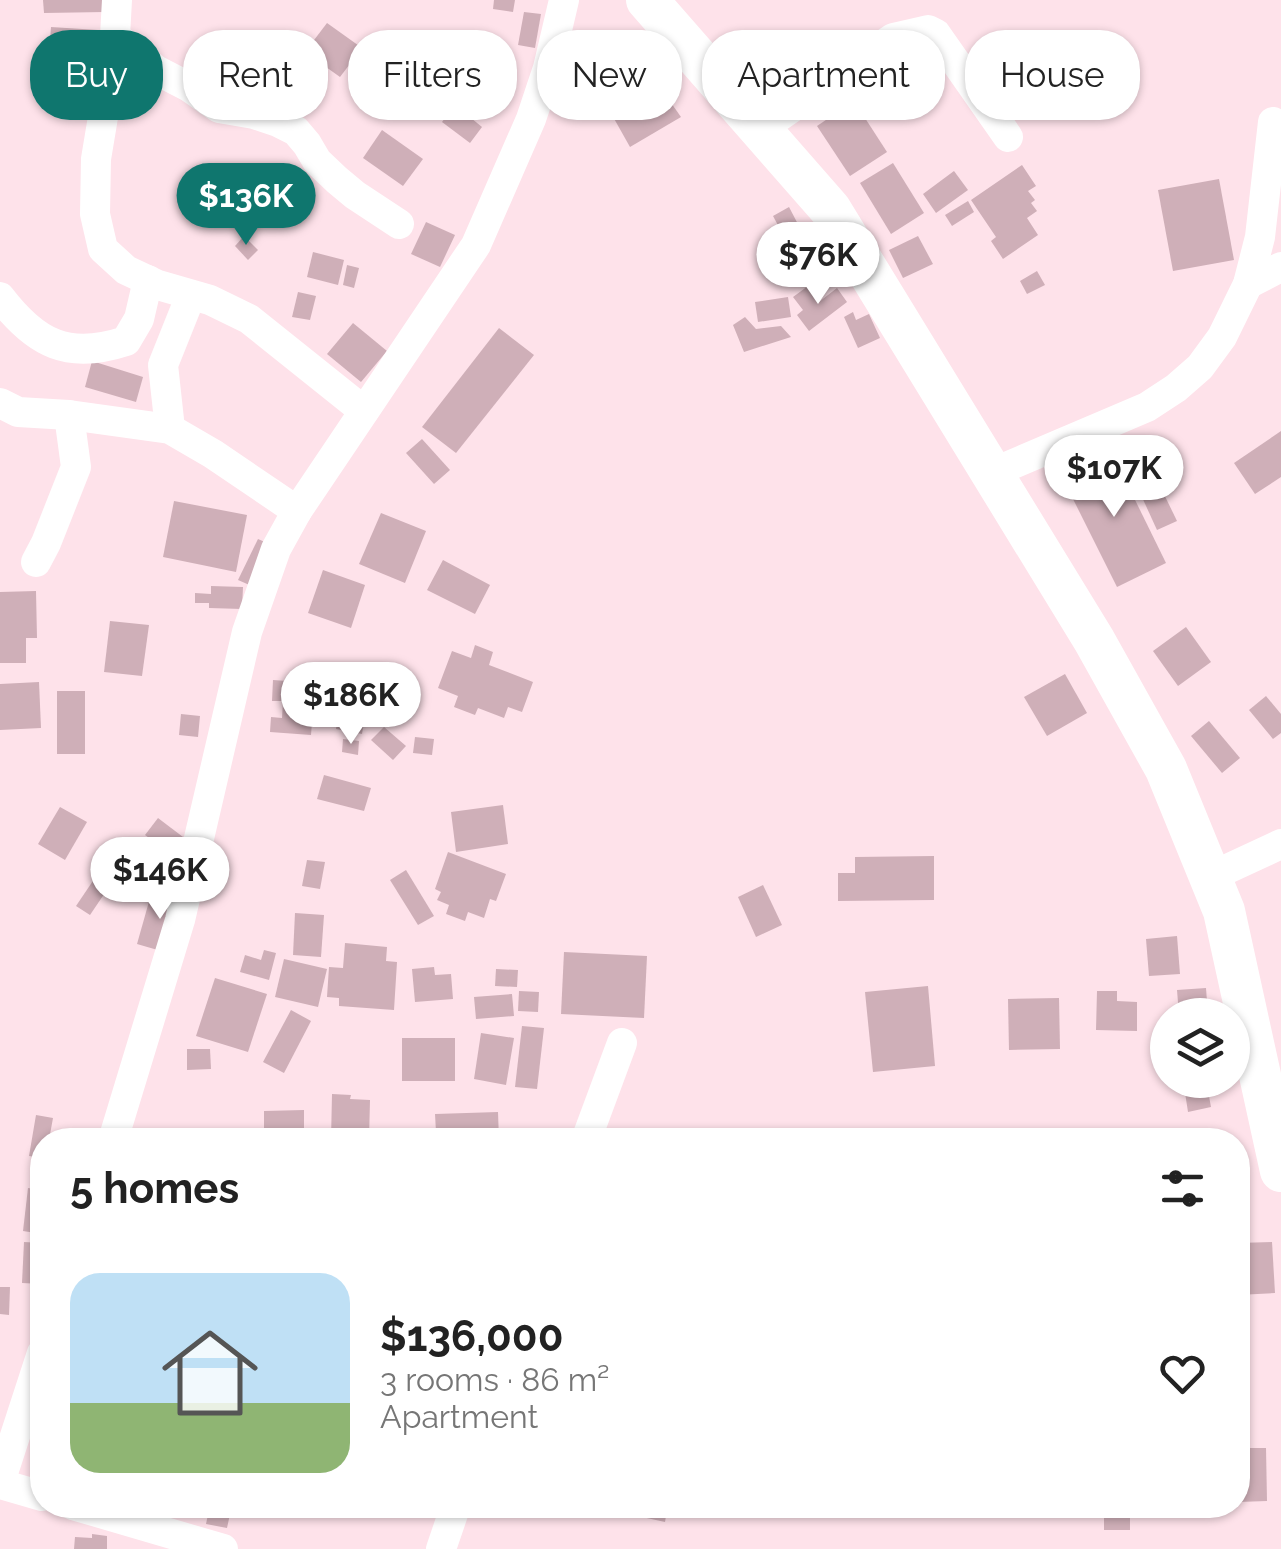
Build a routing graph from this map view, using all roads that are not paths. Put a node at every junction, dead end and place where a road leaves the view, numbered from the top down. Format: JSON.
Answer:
{"nodes":[{"id":1,"x":117,"y":0,"type":"edge"},
{"id":2,"x":564,"y":0,"type":"edge"},
{"id":3,"x":648,"y":0,"type":"edge"},
{"id":4,"x":114,"y":30,"type":"edge"},
{"id":5,"x":163,"y":74,"type":"edge"},
{"id":6,"x":103,"y":120,"type":"edge"},
{"id":7,"x":1273,"y":122,"type":"dead end"},
{"id":8,"x":761,"y":130,"type":"junction"},
{"id":9,"x":1008,"y":137,"type":"dead end"},
{"id":10,"x":399,"y":224,"type":"dead end"},
{"id":11,"x":1281,"y":267,"type":"edge"},
{"id":12,"x":148,"y":280,"type":"junction"},
{"id":13,"x":1248,"y":284,"type":"junction"},
{"id":14,"x":191,"y":295,"type":"junction"},
{"id":15,"x":0,"y":297,"type":"edge"},
{"id":16,"x":0,"y":402,"type":"edge"},
{"id":17,"x":364,"y":411,"type":"junction"},
{"id":18,"x":69,"y":414,"type":"junction"},
{"id":19,"x":170,"y":429,"type":"junction"},
{"id":20,"x":992,"y":473,"type":"junction"},
{"id":21,"x":297,"y":511,"type":"junction"},
{"id":22,"x":36,"y":562,"type":"dead end"},
{"id":23,"x":1281,"y":844,"type":"edge"},
{"id":24,"x":1210,"y":877,"type":"junction"},
{"id":25,"x":622,"y":1043,"type":"dead end"},
{"id":26,"x":119,"y":1128,"type":"edge"},
{"id":27,"x":590,"y":1128,"type":"edge"},
{"id":28,"x":1281,"y":1171,"type":"edge"},
{"id":29,"x":30,"y":1390,"type":"edge"},
{"id":30,"x":0,"y":1483,"type":"edge"},
{"id":31,"x":30,"y":1492,"type":"edge"},
{"id":32,"x":117,"y":1518,"type":"edge"},
{"id":33,"x":452,"y":1518,"type":"edge"},
{"id":34,"x":223,"y":1549,"type":"edge"},
{"id":35,"x":441,"y":1549,"type":"edge"}],
"edges":[{"from":1,"to":4,"type":"street"},
{"from":2,"to":17,"type":"street"},
{"from":3,"to":8,"type":"street"},
{"from":5,"to":10,"type":"street"},
{"from":6,"to":12,"type":"street"},
{"from":7,"to":13,"type":"street"},
{"from":8,"to":9,"type":"street"},
{"from":8,"to":20,"type":"street"},
{"from":11,"to":13,"type":"street"},
{"from":12,"to":14,"type":"street"},
{"from":12,"to":15,"type":"street"},
{"from":13,"to":20,"type":"street"},
{"from":14,"to":17,"type":"street"},
{"from":14,"to":19,"type":"street"},
{"from":16,"to":18,"type":"street"},
{"from":17,"to":21,"type":"street"},
{"from":18,"to":19,"type":"street"},
{"from":18,"to":22,"type":"street"},
{"from":19,"to":21,"type":"street"},
{"from":20,"to":24,"type":"street"},
{"from":21,"to":26,"type":"street"},
{"from":23,"to":24,"type":"street"},
{"from":24,"to":28,"type":"street"},
{"from":25,"to":27,"type":"street"},
{"from":29,"to":30,"type":"street"},
{"from":30,"to":31,"type":"street"},
{"from":32,"to":34,"type":"street"},
{"from":33,"to":35,"type":"street"}]}
